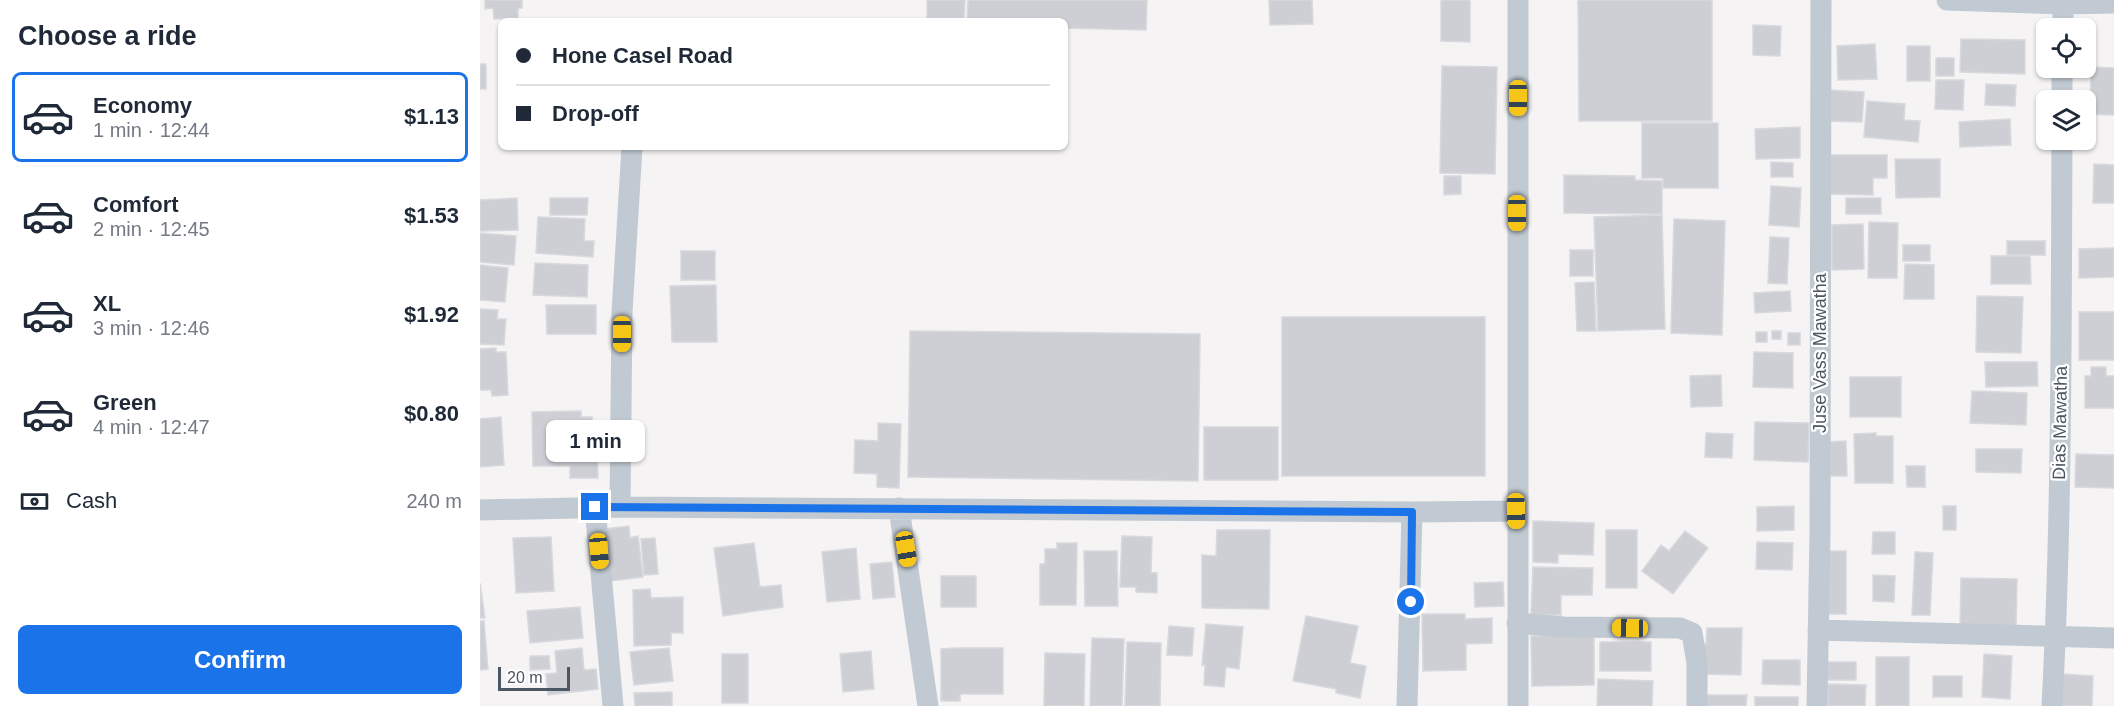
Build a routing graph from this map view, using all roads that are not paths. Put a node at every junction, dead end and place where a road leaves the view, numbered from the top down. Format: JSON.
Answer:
{"nodes":[{"id":1,"x":1518,"y":0,"type":"edge"},
{"id":2,"x":1821,"y":0,"type":"edge"},
{"id":3,"x":1947,"y":0,"type":"edge"},
{"id":4,"x":2063,"y":2,"type":"edge"},
{"id":5,"x":2114,"y":3,"type":"edge"},
{"id":6,"x":2063,"y":18,"type":"edge"},
{"id":7,"x":632,"y":150,"type":"edge"},
{"id":8,"x":2062,"y":150,"type":"edge"},
{"id":9,"x":595,"y":507,"type":"junction"},
{"id":10,"x":620,"y":507,"type":"junction"},
{"id":11,"x":899,"y":508,"type":"junction"},
{"id":12,"x":480,"y":510,"type":"edge"},
{"id":13,"x":1516,"y":511,"type":"junction"},
{"id":14,"x":1412,"y":512,"type":"junction"},
{"id":15,"x":1517,"y":623,"type":"junction"},
{"id":16,"x":1818,"y":630,"type":"junction"},
{"id":17,"x":2056,"y":637,"type":"junction"},
{"id":18,"x":2114,"y":638,"type":"edge"},
{"id":19,"x":613,"y":706,"type":"edge"},
{"id":20,"x":928,"y":706,"type":"edge"},
{"id":21,"x":1407,"y":706,"type":"edge"},
{"id":22,"x":1518,"y":706,"type":"edge"},
{"id":23,"x":1697,"y":706,"type":"edge"},
{"id":24,"x":1817,"y":706,"type":"edge"},
{"id":25,"x":2052,"y":706,"type":"edge"}],
"edges":[{"from":1,"to":13,"type":"street"},
{"from":2,"to":16,"type":"street","name":"Juse Vass Mawatha"},
{"from":3,"to":4,"type":"street"},
{"from":4,"to":5,"type":"street"},
{"from":4,"to":6,"type":"street"},
{"from":7,"to":10,"type":"street"},
{"from":8,"to":17,"type":"street","name":"Dias Mawatha"},
{"from":9,"to":10,"type":"street"},
{"from":9,"to":12,"type":"street"},
{"from":9,"to":19,"type":"street"},
{"from":10,"to":11,"type":"street"},
{"from":11,"to":14,"type":"street"},
{"from":11,"to":20,"type":"street"},
{"from":13,"to":14,"type":"street"},
{"from":13,"to":15,"type":"street"},
{"from":14,"to":21,"type":"street"},
{"from":15,"to":22,"type":"street"},
{"from":15,"to":23,"type":"street"},
{"from":16,"to":17,"type":"street"},
{"from":16,"to":24,"type":"street","name":"Juse Vass Mawatha"},
{"from":17,"to":18,"type":"street"},
{"from":17,"to":25,"type":"street","name":"Dias Mawatha"}]}
